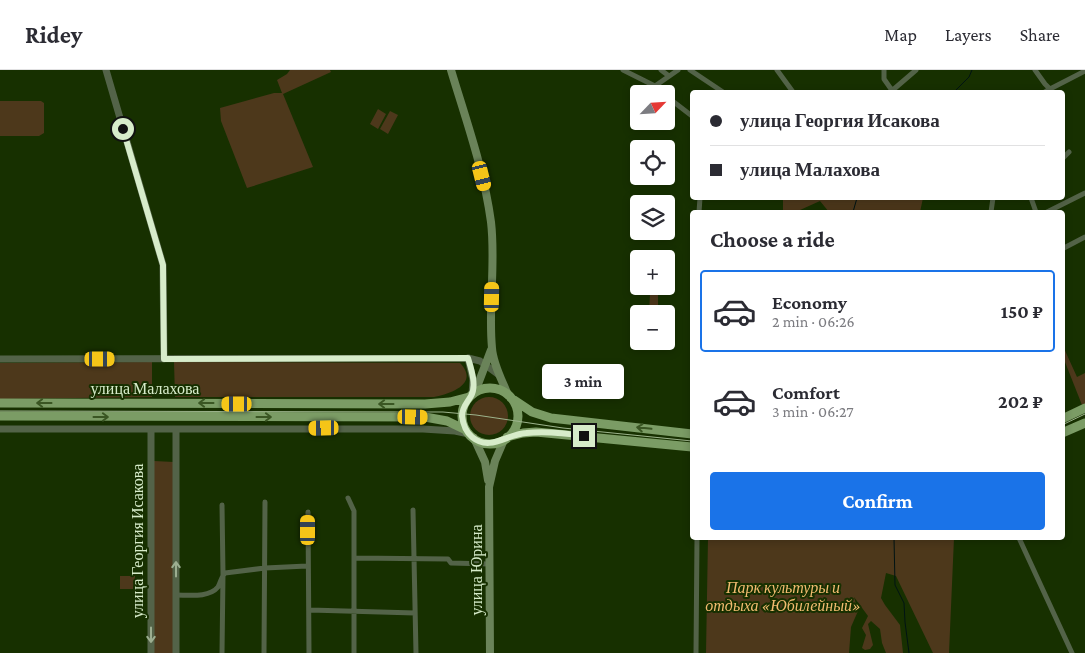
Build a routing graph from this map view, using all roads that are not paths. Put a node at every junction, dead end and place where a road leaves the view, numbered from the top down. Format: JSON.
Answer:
{"nodes":[{"id":1,"x":106,"y":70,"type":"edge"},
{"id":2,"x":451,"y":70,"type":"edge"},
{"id":3,"x":623,"y":70,"type":"edge"},
{"id":4,"x":662,"y":70,"type":"edge"},
{"id":5,"x":678,"y":70,"type":"edge"},
{"id":6,"x":690,"y":70,"type":"edge"},
{"id":7,"x":777,"y":70,"type":"edge"},
{"id":8,"x":884,"y":70,"type":"edge"},
{"id":9,"x":916,"y":70,"type":"edge"},
{"id":10,"x":1036,"y":70,"type":"edge"},
{"id":11,"x":1085,"y":71,"type":"edge"},
{"id":12,"x":669,"y":76,"type":"junction"},
{"id":13,"x":653,"y":85,"type":"edge"},
{"id":14,"x":656,"y":85,"type":"edge"},
{"id":15,"x":1050,"y":89,"type":"joint"},
{"id":16,"x":720,"y":90,"type":"edge"},
{"id":17,"x":792,"y":90,"type":"edge"},
{"id":18,"x":675,"y":103,"type":"edge"},
{"id":19,"x":690,"y":114,"type":"edge"},
{"id":20,"x":1069,"y":152,"type":"dead end"},
{"id":21,"x":1065,"y":156,"type":"edge"},
{"id":22,"x":1085,"y":193,"type":"edge"},
{"id":23,"x":1051,"y":210,"type":"edge"},
{"id":24,"x":1085,"y":237,"type":"edge"},
{"id":25,"x":1065,"y":247,"type":"edge"},
{"id":26,"x":492,"y":348,"type":"junction"},
{"id":27,"x":468,"y":358,"type":"junction"},
{"id":28,"x":0,"y":359,"type":"edge"},
{"id":29,"x":164,"y":359,"type":"junction"},
{"id":30,"x":486,"y":365,"type":"junction"},
{"id":31,"x":500,"y":376,"type":"junction"},
{"id":32,"x":472,"y":395,"type":"junction"},
{"id":33,"x":510,"y":397,"type":"junction"},
{"id":34,"x":0,"y":403,"type":"edge"},
{"id":35,"x":1085,"y":408,"type":"edge"},
{"id":36,"x":0,"y":416,"type":"edge"},
{"id":37,"x":1065,"y":418,"type":"edge"},
{"id":38,"x":1084,"y":425,"type":"edge"},
{"id":39,"x":0,"y":429,"type":"edge"},
{"id":40,"x":151,"y":429,"type":"junction"},
{"id":41,"x":176,"y":429,"type":"junction"},
{"id":42,"x":1065,"y":432,"type":"edge"},
{"id":43,"x":470,"y":434,"type":"junction"},
{"id":44,"x":690,"y":434,"type":"edge"},
{"id":45,"x":505,"y":438,"type":"junction"},
{"id":46,"x":690,"y":447,"type":"edge"},
{"id":47,"x":490,"y":487,"type":"junction"},
{"id":48,"x":348,"y":498,"type":"dead end"},
{"id":49,"x":265,"y":502,"type":"dead end"},
{"id":50,"x":222,"y":505,"type":"dead end"},
{"id":51,"x":414,"y":510,"type":"dead end"},
{"id":52,"x":308,"y":512,"type":"dead end"},
{"id":53,"x":697,"y":540,"type":"edge"},
{"id":54,"x":1020,"y":540,"type":"edge"},
{"id":55,"x":355,"y":558,"type":"junction"},
{"id":56,"x":415,"y":559,"type":"junction"},
{"id":57,"x":489,"y":564,"type":"junction"},
{"id":58,"x":308,"y":566,"type":"junction"},
{"id":59,"x":265,"y":568,"type":"junction"},
{"id":60,"x":223,"y":574,"type":"junction"},
{"id":61,"x":176,"y":595,"type":"junction"},
{"id":62,"x":310,"y":610,"type":"junction"},
{"id":63,"x":354,"y":611,"type":"junction"},
{"id":64,"x":415,"y":613,"type":"junction"},
{"id":65,"x":151,"y":653,"type":"edge"},
{"id":66,"x":176,"y":653,"type":"edge"},
{"id":67,"x":222,"y":653,"type":"edge"},
{"id":68,"x":264,"y":653,"type":"edge"},
{"id":69,"x":309,"y":653,"type":"edge"},
{"id":70,"x":354,"y":653,"type":"edge"},
{"id":71,"x":416,"y":653,"type":"edge"},
{"id":72,"x":490,"y":653,"type":"edge"},
{"id":73,"x":696,"y":653,"type":"edge"},
{"id":74,"x":1072,"y":653,"type":"edge"}],
"edges":[{"from":1,"to":29,"type":"street"},
{"from":2,"to":26,"type":"main road"},
{"from":3,"to":13,"type":"street"},
{"from":4,"to":12,"type":"street"},
{"from":5,"to":12,"type":"street"},
{"from":6,"to":16,"type":"street"},
{"from":7,"to":17,"type":"street"},
{"from":8,"to":9,"type":"street"},
{"from":10,"to":15,"type":"street"},
{"from":11,"to":15,"type":"street"},
{"from":12,"to":14,"type":"street"},
{"from":18,"to":19,"type":"street"},
{"from":20,"to":21,"type":"street"},
{"from":22,"to":23,"type":"street"},
{"from":24,"to":25,"type":"street"},
{"from":26,"to":30,"type":"main road"},
{"from":26,"to":31,"type":"main road"},
{"from":27,"to":29,"type":"street"},
{"from":27,"to":30,"type":"street"},
{"from":27,"to":32,"type":"street"},
{"from":28,"to":29,"type":"street"},
{"from":30,"to":31,"type":"street"},
{"from":30,"to":32,"type":"main road"},
{"from":31,"to":33,"type":"main road"},
{"from":32,"to":33,"type":"main road"},
{"from":32,"to":34,"type":"main road","name":"улица Малахова","one_way":true},
{"from":32,"to":43,"type":"main road"},
{"from":44,"to":33,"type":"main road","one_way":true},
{"from":33,"to":45,"type":"main road"},
{"from":35,"to":37,"type":"main road"},
{"from":36,"to":43,"type":"main road","name":"улица Малахова","one_way":true},
{"from":38,"to":42,"type":"main road"},
{"from":39,"to":40,"type":"street"},
{"from":40,"to":41,"type":"street"},
{"from":40,"to":65,"type":"street","name":"улица Георгия Исакова","one_way":true},
{"from":41,"to":43,"type":"street"},
{"from":61,"to":41,"type":"street","one_way":true},
{"from":43,"to":45,"type":"main road"},
{"from":43,"to":47,"type":"main road","name":"улица Юрина"},
{"from":45,"to":46,"type":"main road"},
{"from":45,"to":47,"type":"main road","name":"улица Юрина"},
{"from":47,"to":57,"type":"main road","name":"улица Юрина"},
{"from":48,"to":55,"type":"street"},
{"from":49,"to":59,"type":"street"},
{"from":50,"to":60,"type":"street"},
{"from":51,"to":56,"type":"street"},
{"from":52,"to":58,"type":"street"},
{"from":53,"to":73,"type":"street"},
{"from":54,"to":74,"type":"street"},
{"from":55,"to":56,"type":"street"},
{"from":55,"to":63,"type":"street"},
{"from":56,"to":57,"type":"street"},
{"from":56,"to":64,"type":"street"},
{"from":57,"to":72,"type":"main road","name":"улица Юрина"},
{"from":58,"to":59,"type":"street"},
{"from":58,"to":62,"type":"street"},
{"from":59,"to":60,"type":"street"},
{"from":59,"to":68,"type":"street"},
{"from":60,"to":61,"type":"street"},
{"from":60,"to":67,"type":"street"},
{"from":61,"to":66,"type":"street"},
{"from":62,"to":63,"type":"street"},
{"from":62,"to":69,"type":"street"},
{"from":63,"to":64,"type":"street"},
{"from":63,"to":70,"type":"street"},
{"from":64,"to":71,"type":"street"}]}
